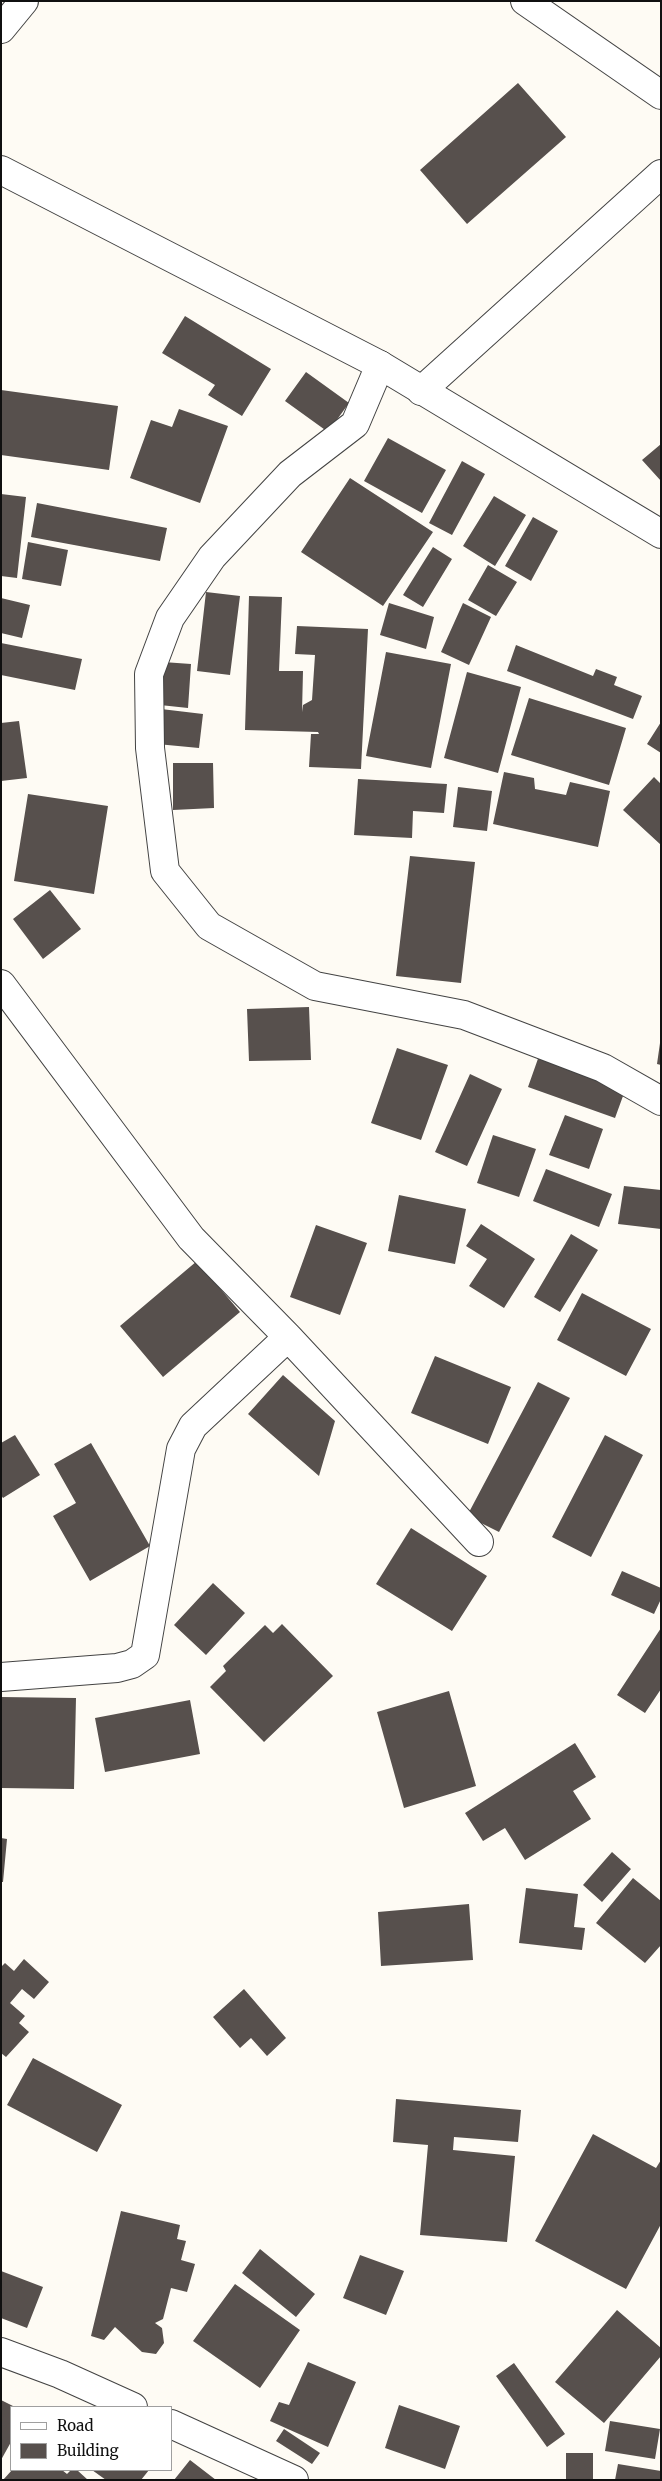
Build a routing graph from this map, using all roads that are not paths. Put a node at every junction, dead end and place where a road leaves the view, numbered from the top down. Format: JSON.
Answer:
{"nodes":[{"id":1,"x":24,"y":1,"type":"edge"},
{"id":2,"x":525,"y":1,"type":"edge"},
{"id":3,"x":1,"y":29,"type":"edge"},
{"id":4,"x":661,"y":95,"type":"edge"},
{"id":5,"x":1,"y":170,"type":"edge"},
{"id":6,"x":661,"y":174,"type":"edge"},
{"id":7,"x":380,"y":365,"type":"junction"},
{"id":8,"x":421,"y":391,"type":"junction"},
{"id":9,"x":661,"y":534,"type":"edge"},
{"id":10,"x":1,"y":984,"type":"edge"},
{"id":11,"x":661,"y":1101,"type":"edge"},
{"id":12,"x":288,"y":1337,"type":"junction"},
{"id":13,"x":479,"y":1542,"type":"dead end"},
{"id":14,"x":1,"y":1677,"type":"edge"},
{"id":15,"x":1,"y":2352,"type":"edge"},
{"id":16,"x":131,"y":2406,"type":"edge"},
{"id":17,"x":172,"y":2424,"type":"edge"},
{"id":18,"x":294,"y":2480,"type":"edge"}],
"edges":[{"from":1,"to":3,"type":"street"},
{"from":2,"to":4,"type":"street"},
{"from":5,"to":7,"type":"street"},
{"from":6,"to":8,"type":"street"},
{"from":7,"to":8,"type":"street"},
{"from":7,"to":11,"type":"street"},
{"from":8,"to":9,"type":"street"},
{"from":10,"to":12,"type":"street"},
{"from":12,"to":13,"type":"street"},
{"from":12,"to":14,"type":"street"},
{"from":15,"to":16,"type":"street"},
{"from":17,"to":18,"type":"street"}]}
